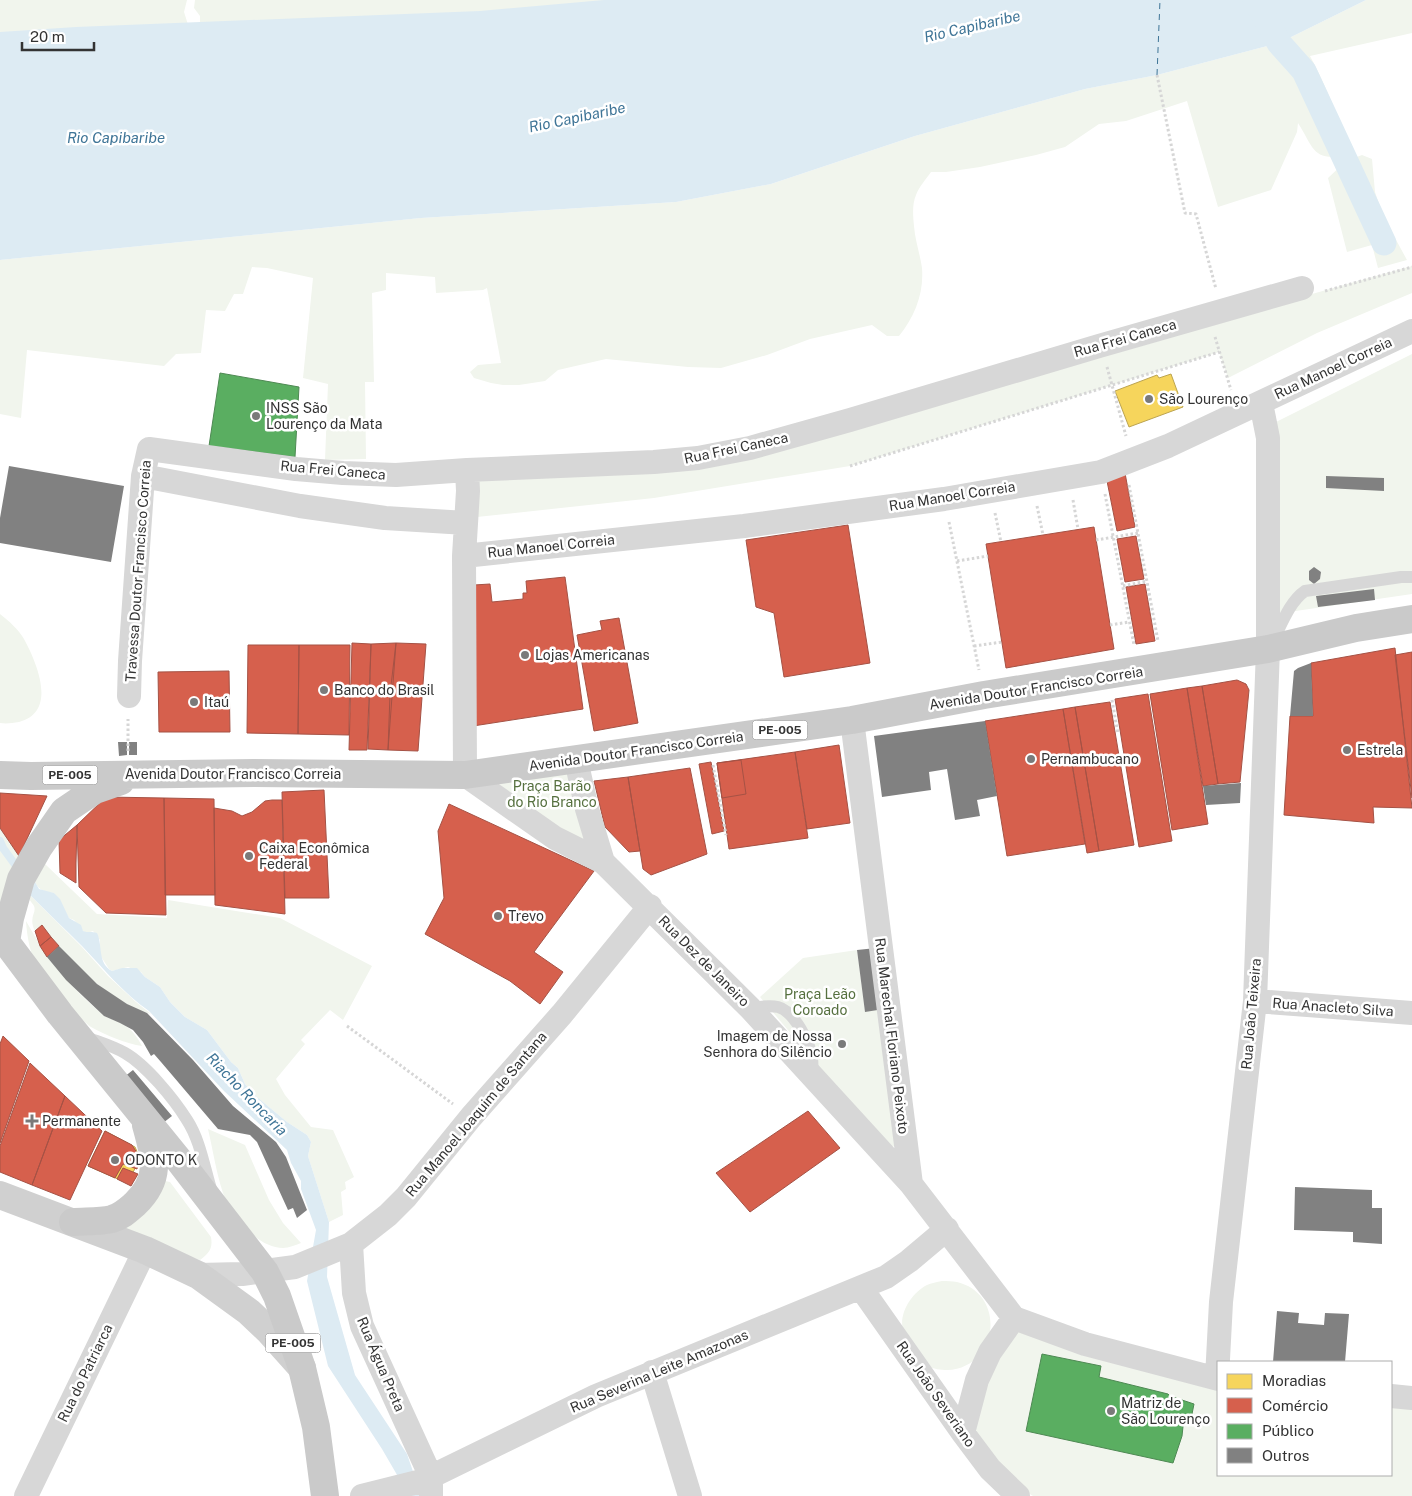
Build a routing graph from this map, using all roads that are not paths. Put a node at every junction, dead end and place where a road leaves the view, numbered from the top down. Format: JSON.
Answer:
{"nodes":[{"id":1,"x":1302,"y":288,"type":"road end"},
{"id":2,"x":1412,"y":331,"type":"edge"},
{"id":3,"x":1260,"y":403,"type":"junction"},
{"id":4,"x":150,"y":448,"type":"joint"},
{"id":5,"x":467,"y":470,"type":"junction"},
{"id":6,"x":143,"y":476,"type":"junction"},
{"id":7,"x":466,"y":523,"type":"junction"},
{"id":8,"x":464,"y":556,"type":"junction"},
{"id":9,"x":1412,"y":578,"type":"edge"},
{"id":10,"x":1412,"y":619,"type":"edge"},
{"id":11,"x":1268,"y":649,"type":"junction"},
{"id":12,"x":128,"y":696,"type":"road end"},
{"id":13,"x":852,"y":720,"type":"junction"},
{"id":14,"x":576,"y":760,"type":"junction"},
{"id":15,"x":134,"y":774,"type":"junction"},
{"id":16,"x":0,"y":775,"type":"edge"},
{"id":17,"x":465,"y":775,"type":"junction"},
{"id":18,"x":604,"y":862,"type":"junction"},
{"id":19,"x":650,"y":906,"type":"junction"},
{"id":20,"x":2,"y":942,"type":"edge"},
{"id":21,"x":1255,"y":1001,"type":"junction"},
{"id":22,"x":1412,"y":1013,"type":"edge"},
{"id":23,"x":76,"y":1034,"type":"junction"},
{"id":24,"x":144,"y":1118,"type":"junction"},
{"id":25,"x":911,"y":1184,"type":"junction"},
{"id":26,"x":0,"y":1195,"type":"edge"},
{"id":27,"x":216,"y":1209,"type":"junction"},
{"id":28,"x":73,"y":1222,"type":"junction"},
{"id":29,"x":947,"y":1229,"type":"junction"},
{"id":30,"x":345,"y":1247,"type":"junction"},
{"id":31,"x":145,"y":1250,"type":"junction"},
{"id":32,"x":265,"y":1272,"type":"junction"},
{"id":33,"x":198,"y":1274,"type":"junction"},
{"id":34,"x":861,"y":1288,"type":"junction"},
{"id":35,"x":1014,"y":1318,"type":"junction"},
{"id":36,"x":1219,"y":1361,"type":"edge"},
{"id":37,"x":302,"y":1368,"type":"junction"},
{"id":38,"x":652,"y":1372,"type":"junction"},
{"id":39,"x":1217,"y":1378,"type":"edge"},
{"id":40,"x":1392,"y":1396,"type":"edge"},
{"id":41,"x":1412,"y":1398,"type":"edge"},
{"id":42,"x":963,"y":1433,"type":"junction"},
{"id":43,"x":428,"y":1485,"type":"edge"},
{"id":44,"x":26,"y":1496,"type":"edge"},
{"id":45,"x":325,"y":1496,"type":"edge"},
{"id":46,"x":362,"y":1496,"type":"edge"},
{"id":47,"x":690,"y":1496,"type":"edge"},
{"id":48,"x":1018,"y":1496,"type":"edge"}],
"edges":[{"from":1,"to":5,"type":"street","name":"Rua Frei Caneca"},
{"from":2,"to":3,"type":"street","name":"Rua Manoel Correia"},
{"from":3,"to":8,"type":"street","name":"Rua Manoel Correia"},
{"from":3,"to":11,"type":"street","name":"Rua João Teixeira"},
{"from":4,"to":5,"type":"street","name":"Rua Frei Caneca"},
{"from":4,"to":6,"type":"street","name":"Travessa Doutor Francisco Correia"},
{"from":5,"to":7,"type":"street"},
{"from":6,"to":7,"type":"street"},
{"from":6,"to":12,"type":"street","name":"Travessa Doutor Francisco Correia"},
{"from":7,"to":8,"type":"street"},
{"from":8,"to":17,"type":"street"},
{"from":9,"to":11,"type":"lane"},
{"from":10,"to":11,"type":"main road","name":"Avenida Doutor Francisco Correia","number":"PE-005"},
{"from":11,"to":13,"type":"main road","name":"Avenida Doutor Francisco Correia","number":"PE-005"},
{"from":11,"to":21,"type":"street","name":"Rua João Teixeira"},
{"from":13,"to":14,"type":"main road","name":"Avenida Doutor Francisco Correia","number":"PE-005"},
{"from":13,"to":25,"type":"street","name":"Rua Marechal Floriano Peixoto"},
{"from":14,"to":17,"type":"main road","name":"Avenida Doutor Francisco Correia","number":"PE-005"},
{"from":14,"to":18,"type":"street"},
{"from":15,"to":16,"type":"main road","name":"Avenida Doutor Francisco Correia","number":"PE-005"},
{"from":15,"to":17,"type":"main road","name":"Avenida Doutor Francisco Correia","number":"PE-005"},
{"from":15,"to":20,"type":"main road"},
{"from":17,"to":18,"type":"street","name":"Rua Dez de Janeiro"},
{"from":18,"to":19,"type":"street","name":"Rua Dez de Janeiro"},
{"from":19,"to":25,"type":"street","name":"Rua Dez de Janeiro"},
{"from":19,"to":30,"type":"street","name":"Rua Manoel Joaquim de Santana"},
{"from":20,"to":23,"type":"main road","number":"PE-005"},
{"from":21,"to":22,"type":"street","name":"Rua Anacleto Silva"},
{"from":21,"to":36,"type":"street","name":"Rua João Teixeira"},
{"from":23,"to":24,"type":"main road","number":"PE-005"},
{"from":23,"to":27,"type":"lane","number":"PE-005"},
{"from":24,"to":27,"type":"main road","number":"PE-005"},
{"from":24,"to":28,"type":"main road"},
{"from":25,"to":29,"type":"street"},
{"from":26,"to":28,"type":"street"},
{"from":27,"to":32,"type":"main road","number":"PE-005"},
{"from":28,"to":31,"type":"street"},
{"from":29,"to":34,"type":"street","name":"Rua Severina Leite Amazonas"},
{"from":29,"to":35,"type":"street"},
{"from":30,"to":32,"type":"street","name":"Rua Manoel Joaquim de Santana"},
{"from":30,"to":43,"type":"street","name":"Rua Água Preta"},
{"from":31,"to":33,"type":"street"},
{"from":31,"to":44,"type":"street","name":"Rua do Patriarca"},
{"from":32,"to":33,"type":"street","name":"Rua Manoel Joaquim de Santana"},
{"from":32,"to":37,"type":"main road","number":"PE-005"},
{"from":33,"to":37,"type":"street"},
{"from":34,"to":38,"type":"street","name":"Rua Severina Leite Amazonas"},
{"from":34,"to":42,"type":"street","name":"Rua João Severiano"},
{"from":35,"to":39,"type":"street"},
{"from":35,"to":42,"type":"street"},
{"from":37,"to":45,"type":"main road","number":"PE-005"},
{"from":38,"to":43,"type":"street","name":"Rua Severina Leite Amazonas"},
{"from":38,"to":47,"type":"street"},
{"from":40,"to":41,"type":"street"},
{"from":42,"to":48,"type":"street","name":"Rua João Severiano"},
{"from":43,"to":46,"type":"street","name":"Rua Severina Leite Amazonas"}]}
